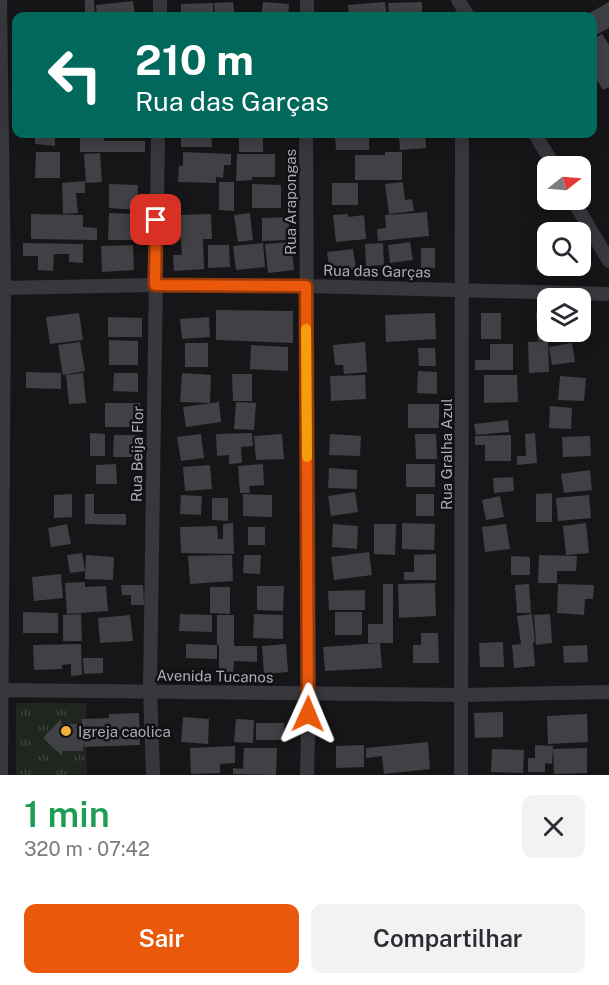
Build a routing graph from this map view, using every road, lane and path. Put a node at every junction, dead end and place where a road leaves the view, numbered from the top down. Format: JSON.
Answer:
{"nodes":[{"id":1,"x":0,"y":0,"type":"edge"},
{"id":2,"x":158,"y":138,"type":"edge"},
{"id":3,"x":306,"y":138,"type":"edge"},
{"id":4,"x":462,"y":138,"type":"edge"},
{"id":5,"x":537,"y":138,"type":"edge"},
{"id":6,"x":548,"y":156,"type":"edge"},
{"id":7,"x":579,"y":210,"type":"edge"},
{"id":8,"x":609,"y":261,"type":"edge"},
{"id":9,"x":155,"y":285,"type":"junction"},
{"id":10,"x":306,"y":286,"type":"junction"},
{"id":11,"x":2,"y":288,"type":"edge"},
{"id":12,"x":463,"y":289,"type":"junction"},
{"id":13,"x":609,"y":294,"type":"edge"},
{"id":14,"x":0,"y":690,"type":"edge"},
{"id":15,"x":150,"y":692,"type":"junction"},
{"id":16,"x":609,"y":692,"type":"edge"},
{"id":17,"x":309,"y":693,"type":"junction"},
{"id":18,"x":462,"y":695,"type":"junction"},
{"id":19,"x":1,"y":775,"type":"edge"},
{"id":20,"x":153,"y":775,"type":"edge"},
{"id":21,"x":307,"y":775,"type":"edge"},
{"id":22,"x":461,"y":775,"type":"edge"}],
"edges":[{"from":1,"to":11,"type":"street"},
{"from":2,"to":9,"type":"street","name":"Rua Beija Flor"},
{"from":3,"to":10,"type":"street","name":"Rua Arapongas"},
{"from":4,"to":12,"type":"street","name":"Rua Gralha Azul"},
{"from":5,"to":6,"type":"street"},
{"from":7,"to":8,"type":"street"},
{"from":9,"to":10,"type":"street","name":"Rua das Garças"},
{"from":9,"to":11,"type":"street","name":"Rua das Garças"},
{"from":9,"to":15,"type":"street","name":"Rua Beija Flor"},
{"from":10,"to":12,"type":"street","name":"Rua das Garças"},
{"from":10,"to":17,"type":"street","name":"Rua Arapongas"},
{"from":11,"to":14,"type":"street"},
{"from":12,"to":13,"type":"street","name":"Rua das Garças"},
{"from":12,"to":18,"type":"street","name":"Rua Gralha Azul"},
{"from":14,"to":15,"type":"street","name":"Avenida Tucanos"},
{"from":14,"to":19,"type":"street"},
{"from":15,"to":17,"type":"street","name":"Avenida Tucanos"},
{"from":15,"to":20,"type":"street","name":"Rua Beija Flor"},
{"from":16,"to":18,"type":"street","name":"Avenida Tucanos"},
{"from":17,"to":18,"type":"street","name":"Avenida Tucanos"},
{"from":17,"to":21,"type":"street","name":"Rua Arapongas"},
{"from":18,"to":22,"type":"street","name":"Rua Gralha Azul"}]}
